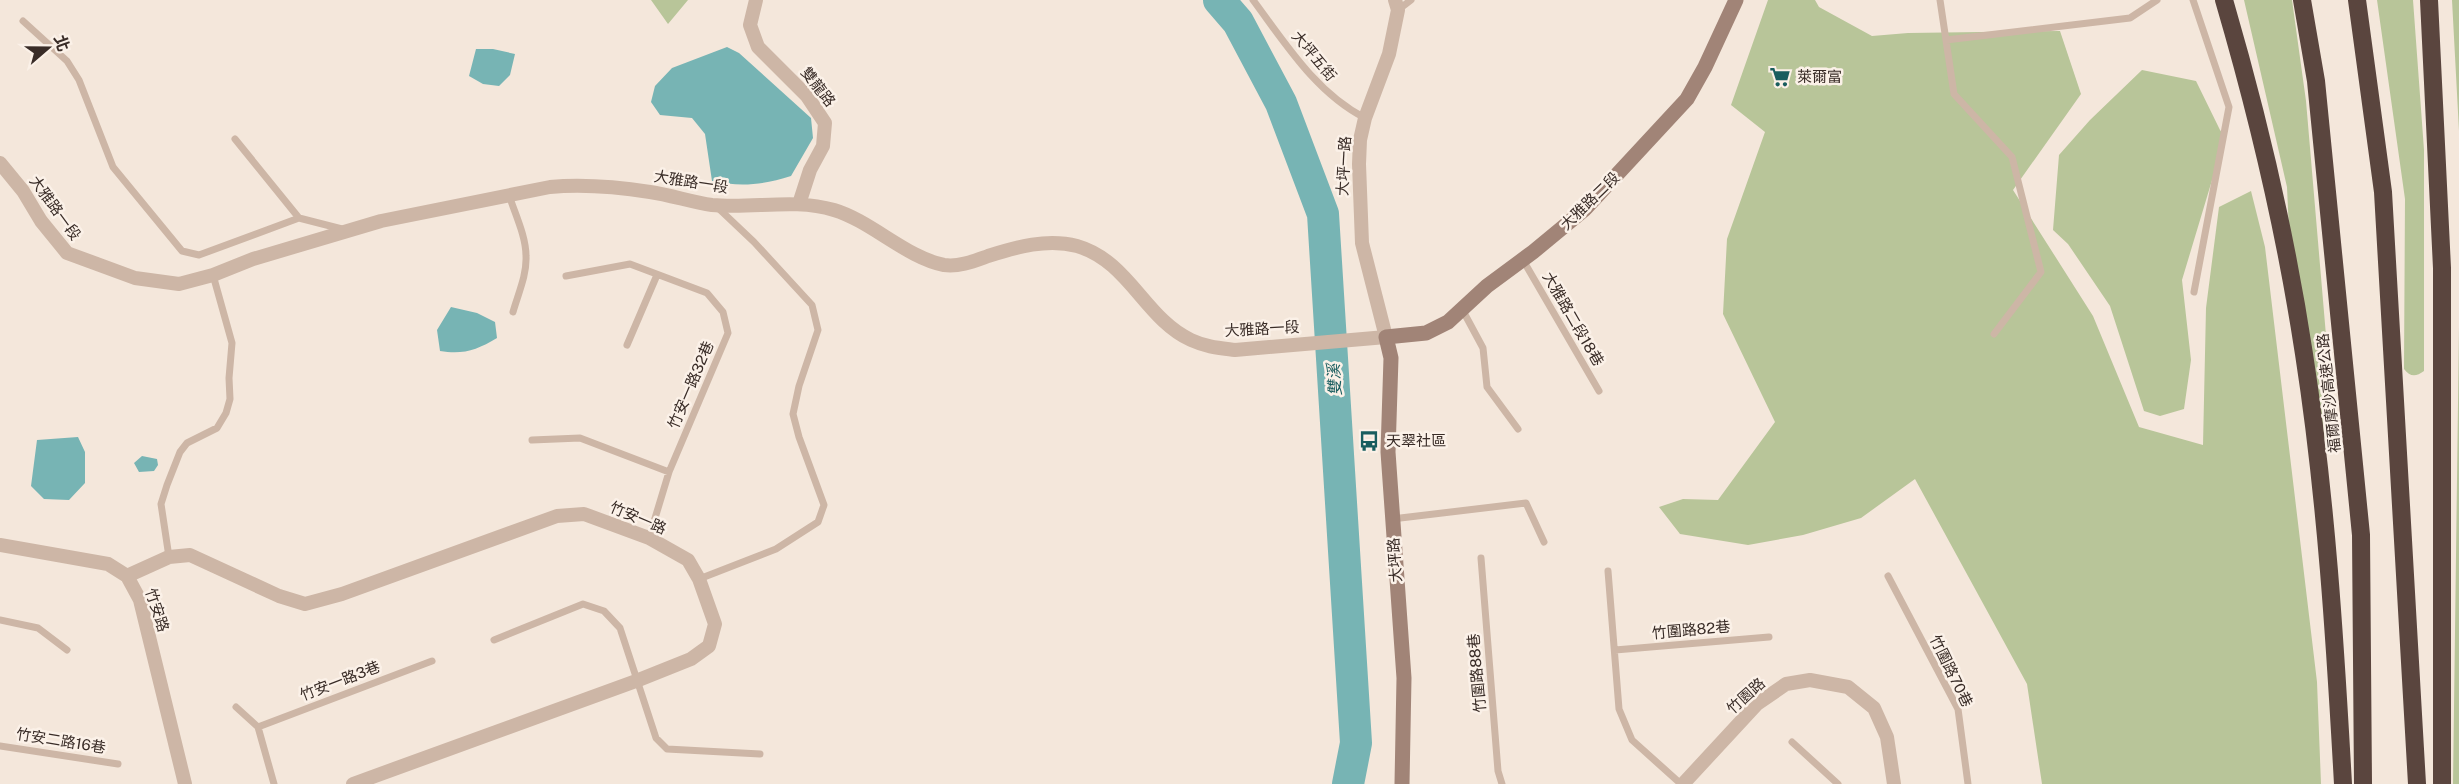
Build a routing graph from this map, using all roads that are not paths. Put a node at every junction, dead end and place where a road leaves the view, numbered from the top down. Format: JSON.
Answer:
{"nodes":[{"id":1,"x":756,"y":0,"type":"edge"},
{"id":2,"x":1253,"y":0,"type":"edge"},
{"id":3,"x":1412,"y":0,"type":"edge"},
{"id":4,"x":1736,"y":0,"type":"edge"},
{"id":5,"x":1940,"y":0,"type":"edge"},
{"id":6,"x":2157,"y":0,"type":"edge"},
{"id":7,"x":2193,"y":0,"type":"edge"},
{"id":8,"x":2224,"y":0,"type":"edge"},
{"id":9,"x":2302,"y":0,"type":"edge"},
{"id":10,"x":2357,"y":0,"type":"edge"},
{"id":11,"x":2429,"y":0,"type":"edge"},
{"id":12,"x":1396,"y":5,"type":"edge"},
{"id":13,"x":22,"y":21,"type":"dead end"},
{"id":14,"x":1946,"y":40,"type":"junction"},
{"id":15,"x":1365,"y":118,"type":"junction"},
{"id":16,"x":235,"y":139,"type":"dead end"},
{"id":17,"x":0,"y":163,"type":"edge"},
{"id":18,"x":509,"y":195,"type":"junction"},
{"id":19,"x":799,"y":204,"type":"junction"},
{"id":20,"x":714,"y":205,"type":"junction"},
{"id":21,"x":299,"y":218,"type":"junction"},
{"id":22,"x":348,"y":231,"type":"junction"},
{"id":23,"x":1523,"y":260,"type":"junction"},
{"id":24,"x":213,"y":275,"type":"junction"},
{"id":25,"x":657,"y":275,"type":"junction"},
{"id":26,"x":566,"y":276,"type":"dead end"},
{"id":27,"x":2194,"y":292,"type":"dead end"},
{"id":28,"x":1462,"y":309,"type":"junction"},
{"id":29,"x":513,"y":312,"type":"dead end"},
{"id":30,"x":1994,"y":334,"type":"dead end"},
{"id":31,"x":1386,"y":336,"type":"junction"},
{"id":32,"x":627,"y":345,"type":"dead end"},
{"id":33,"x":1599,"y":391,"type":"dead end"},
{"id":34,"x":1518,"y":429,"type":"dead end"},
{"id":35,"x":532,"y":440,"type":"dead end"},
{"id":36,"x":669,"y":472,"type":"junction"},
{"id":37,"x":1392,"y":519,"type":"junction"},
{"id":38,"x":649,"y":538,"type":"junction"},
{"id":39,"x":1544,"y":542,"type":"dead end"},
{"id":40,"x":0,"y":545,"type":"edge"},
{"id":41,"x":169,"y":557,"type":"junction"},
{"id":42,"x":1481,"y":558,"type":"dead end"},
{"id":43,"x":1608,"y":571,"type":"dead end"},
{"id":44,"x":127,"y":576,"type":"junction"},
{"id":45,"x":1888,"y":576,"type":"dead end"},
{"id":46,"x":699,"y":579,"type":"junction"},
{"id":47,"x":0,"y":620,"type":"edge"},
{"id":48,"x":1769,"y":637,"type":"dead end"},
{"id":49,"x":494,"y":640,"type":"dead end"},
{"id":50,"x":67,"y":650,"type":"dead end"},
{"id":51,"x":1615,"y":650,"type":"junction"},
{"id":52,"x":432,"y":661,"type":"dead end"},
{"id":53,"x":636,"y":681,"type":"junction"},
{"id":54,"x":236,"y":707,"type":"dead end"},
{"id":55,"x":258,"y":727,"type":"junction"},
{"id":56,"x":1792,"y":742,"type":"dead end"},
{"id":57,"x":0,"y":746,"type":"edge"},
{"id":58,"x":760,"y":754,"type":"dead end"},
{"id":59,"x":118,"y":764,"type":"dead end"},
{"id":60,"x":185,"y":784,"type":"edge"},
{"id":61,"x":274,"y":784,"type":"edge"},
{"id":62,"x":353,"y":784,"type":"edge"},
{"id":63,"x":1402,"y":784,"type":"edge"},
{"id":64,"x":1502,"y":784,"type":"edge"},
{"id":65,"x":1682,"y":784,"type":"edge"},
{"id":66,"x":1838,"y":784,"type":"edge"},
{"id":67,"x":1894,"y":784,"type":"edge"},
{"id":68,"x":1968,"y":784,"type":"edge"},
{"id":69,"x":2343,"y":784,"type":"edge"},
{"id":70,"x":2364,"y":784,"type":"edge"},
{"id":71,"x":2417,"y":784,"type":"edge"},
{"id":72,"x":2442,"y":784,"type":"edge"}],
"edges":[{"from":1,"to":19,"type":"street","name":"雙龍路"},
{"from":2,"to":15,"type":"lane","name":"大坪五街"},
{"from":3,"to":12,"type":"lane"},
{"from":4,"to":23,"type":"street","name":"大雅路二段"},
{"from":5,"to":14,"type":"lane"},
{"from":6,"to":14,"type":"lane"},
{"from":7,"to":27,"type":"lane"},
{"from":8,"to":69,"type":"highway"},
{"from":9,"to":70,"type":"highway","name":"福爾摩沙高速公路"},
{"from":10,"to":71,"type":"highway"},
{"from":11,"to":72,"type":"highway"},
{"from":12,"to":15,"type":"street","name":"大坪一路"},
{"from":13,"to":21,"type":"lane"},
{"from":14,"to":30,"type":"lane"},
{"from":15,"to":31,"type":"street","name":"大坪一路"},
{"from":16,"to":21,"type":"lane"},
{"from":17,"to":24,"type":"street","name":"大雅路一段"},
{"from":18,"to":20,"type":"street","name":"大雅路一段"},
{"from":18,"to":22,"type":"street","name":"大雅路一段"},
{"from":18,"to":29,"type":"lane"},
{"from":19,"to":20,"type":"street","name":"大雅路一段"},
{"from":19,"to":31,"type":"street","name":"大雅路一段"},
{"from":20,"to":46,"type":"lane"},
{"from":21,"to":22,"type":"lane"},
{"from":22,"to":24,"type":"street","name":"大雅路一段"},
{"from":23,"to":28,"type":"street","name":"大雅路二段"},
{"from":23,"to":33,"type":"lane","name":"大雅路二段18巷"},
{"from":24,"to":41,"type":"lane"},
{"from":25,"to":26,"type":"lane","name":"竹安一路32巷"},
{"from":25,"to":32,"type":"lane"},
{"from":25,"to":36,"type":"lane","name":"竹安一路32巷"},
{"from":28,"to":31,"type":"street","name":"大雅路二段"},
{"from":28,"to":34,"type":"lane"},
{"from":31,"to":37,"type":"street","name":"大坪路"},
{"from":35,"to":36,"type":"lane"},
{"from":36,"to":38,"type":"lane","name":"竹安一路32巷"},
{"from":37,"to":39,"type":"lane"},
{"from":37,"to":63,"type":"street","name":"大坪路"},
{"from":38,"to":41,"type":"street","name":"竹安一路"},
{"from":38,"to":46,"type":"street","name":"竹安一路"},
{"from":40,"to":44,"type":"street","name":"竹安路"},
{"from":41,"to":44,"type":"street","name":"竹安一路"},
{"from":42,"to":64,"type":"lane","name":"竹圍路88巷"},
{"from":43,"to":51,"type":"lane"},
{"from":44,"to":60,"type":"street","name":"竹安路"},
{"from":45,"to":68,"type":"lane","name":"竹圍路70巷"},
{"from":46,"to":53,"type":"street","name":"竹安一路"},
{"from":47,"to":50,"type":"lane"},
{"from":48,"to":51,"type":"lane","name":"竹圍路82巷"},
{"from":49,"to":53,"type":"lane"},
{"from":51,"to":65,"type":"lane"},
{"from":52,"to":55,"type":"lane","name":"竹安一路3巷"},
{"from":53,"to":58,"type":"lane"},
{"from":53,"to":62,"type":"street","name":"竹安一路"},
{"from":54,"to":55,"type":"lane"},
{"from":55,"to":61,"type":"lane"},
{"from":56,"to":66,"type":"lane"},
{"from":57,"to":59,"type":"lane","name":"竹安二路16巷"},
{"from":65,"to":67,"type":"street","name":"竹園路"}]}
